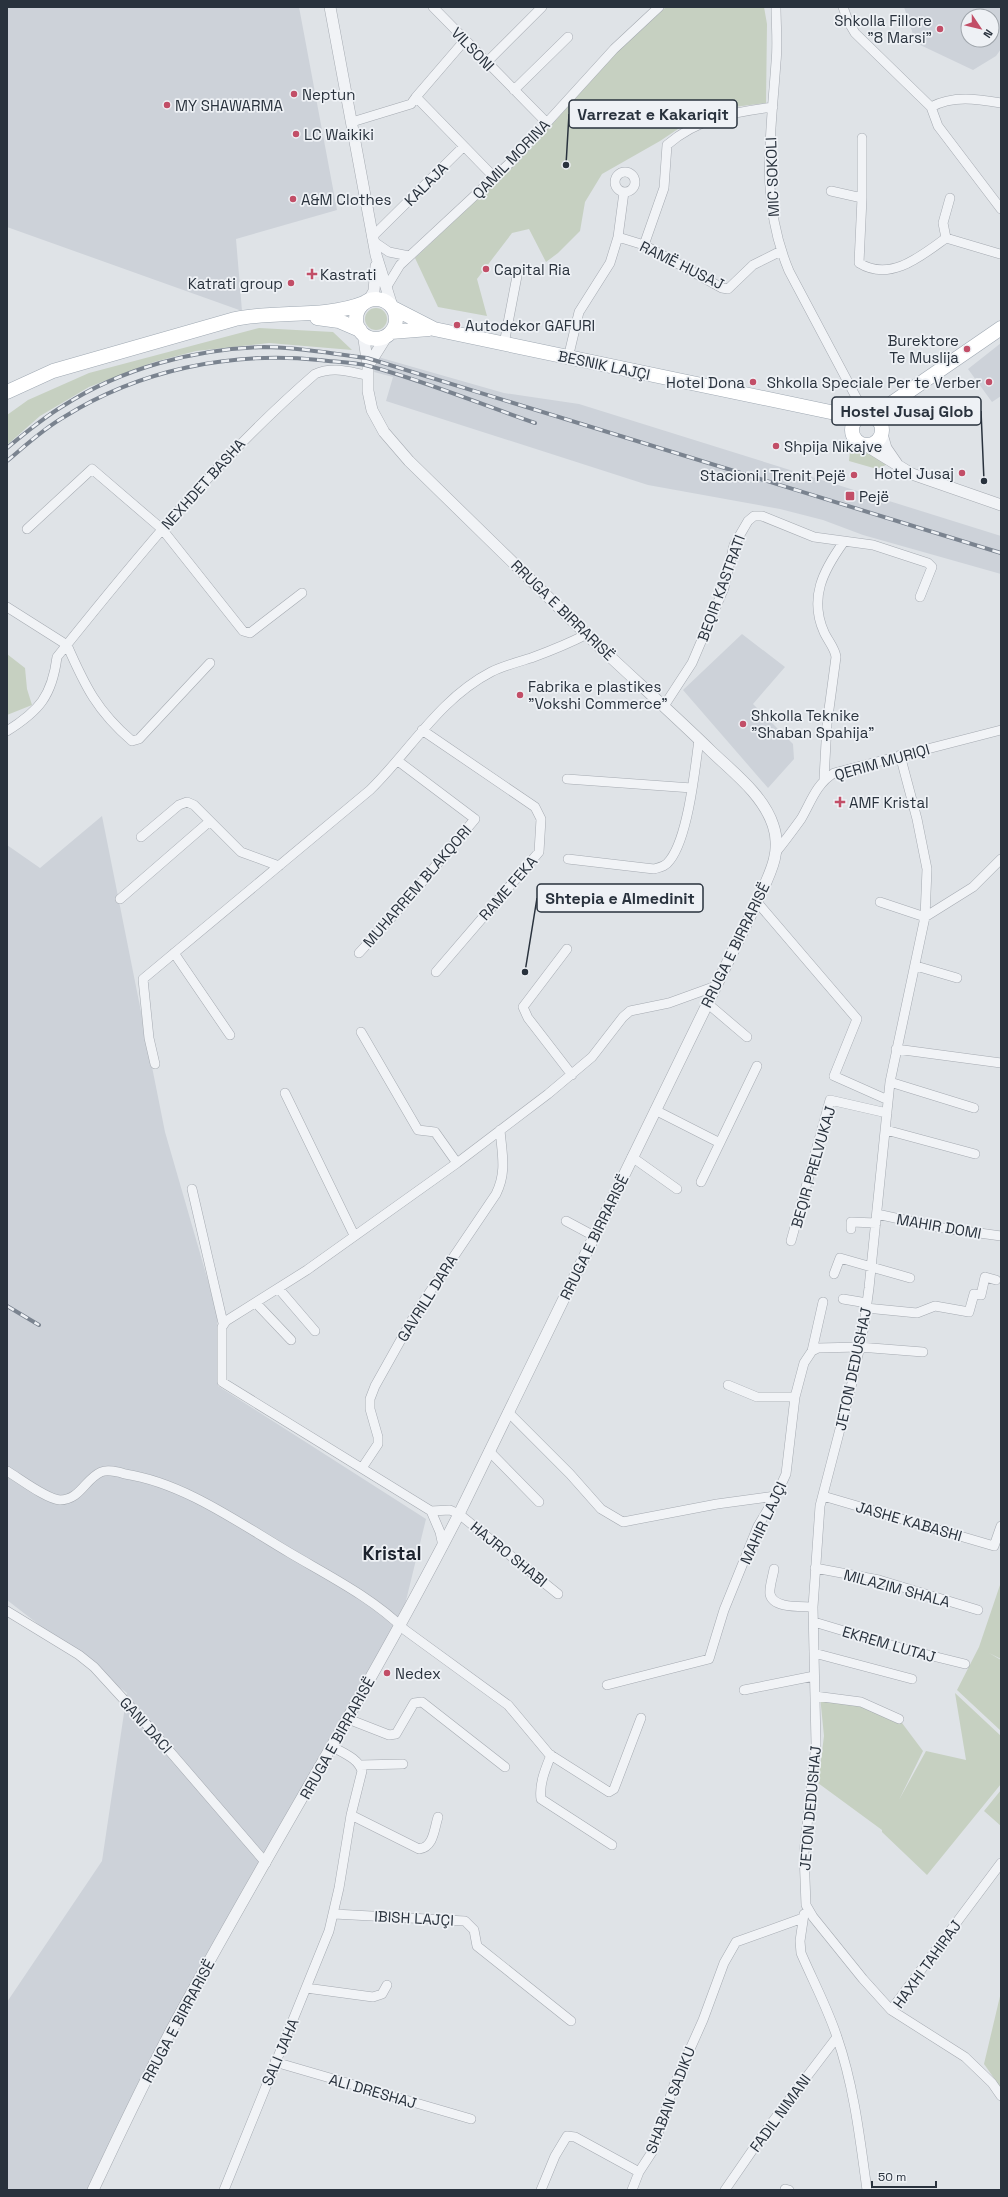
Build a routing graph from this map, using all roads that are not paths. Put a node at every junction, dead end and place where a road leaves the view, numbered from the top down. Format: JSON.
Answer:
{"nodes":[{"id":1,"x":330,"y":7,"type":"edge"},
{"id":2,"x":433,"y":7,"type":"edge"},
{"id":3,"x":542,"y":7,"type":"edge"},
{"id":4,"x":660,"y":7,"type":"edge"},
{"id":5,"x":776,"y":7,"type":"edge"},
{"id":6,"x":843,"y":7,"type":"edge"},
{"id":7,"x":568,"y":37,"type":"dead end"},
{"id":8,"x":466,"y":40,"type":"junction"},
{"id":9,"x":486,"y":62,"type":"junction"},
{"id":10,"x":514,"y":90,"type":"junction"},
{"id":11,"x":416,"y":97,"type":"junction"},
{"id":12,"x":1001,"y":104,"type":"edge"},
{"id":13,"x":773,"y":107,"type":"junction"},
{"id":14,"x":930,"y":107,"type":"junction"},
{"id":15,"x":352,"y":122,"type":"junction"},
{"id":16,"x":547,"y":122,"type":"junction"},
{"id":17,"x":862,"y":138,"type":"dead end"},
{"id":18,"x":463,"y":147,"type":"junction"},
{"id":19,"x":495,"y":178,"type":"junction"},
{"id":20,"x":831,"y":191,"type":"dead end"},
{"id":21,"x":624,"y":192,"type":"dead end"},
{"id":22,"x":862,"y":198,"type":"junction"},
{"id":23,"x":950,"y":198,"type":"dead end"},
{"id":24,"x":1001,"y":209,"type":"edge"},
{"id":25,"x":618,"y":237,"type":"junction"},
{"id":26,"x":946,"y":238,"type":"junction"},
{"id":27,"x":373,"y":239,"type":"junction"},
{"id":28,"x":644,"y":245,"type":"junction"},
{"id":29,"x":781,"y":251,"type":"junction"},
{"id":30,"x":1000,"y":254,"type":"edge"},
{"id":31,"x":376,"y":255,"type":"junction"},
{"id":32,"x":409,"y":256,"type":"junction"},
{"id":33,"x":517,"y":276,"type":"dead end"},
{"id":34,"x":386,"y":288,"type":"junction"},
{"id":35,"x":367,"y":302,"type":"junction"},
{"id":36,"x":392,"y":307,"type":"junction"},
{"id":37,"x":293,"y":315,"type":"junction"},
{"id":38,"x":1001,"y":328,"type":"edge"},
{"id":39,"x":434,"y":329,"type":"junction"},
{"id":40,"x":362,"y":332,"type":"junction"},
{"id":41,"x":390,"y":333,"type":"junction"},
{"id":42,"x":504,"y":344,"type":"junction"},
{"id":43,"x":568,"y":358,"type":"junction"},
{"id":44,"x":368,"y":370,"type":"junction"},
{"id":45,"x":917,"y":386,"type":"junction"},
{"id":46,"x":7,"y":392,"type":"edge"},
{"id":47,"x":821,"y":411,"type":"junction"},
{"id":48,"x":866,"y":416,"type":"junction"},
{"id":49,"x":882,"y":432,"type":"junction"},
{"id":50,"x":853,"y":434,"type":"junction"},
{"id":51,"x":864,"y":445,"type":"junction"},
{"id":52,"x":900,"y":467,"type":"junction"},
{"id":53,"x":1001,"y":505,"type":"edge"},
{"id":54,"x":27,"y":529,"type":"dead end"},
{"id":55,"x":162,"y":529,"type":"junction"},
{"id":56,"x":842,"y":543,"type":"junction"},
{"id":57,"x":302,"y":593,"type":"dead end"},
{"id":58,"x":920,"y":597,"type":"dead end"},
{"id":59,"x":7,"y":607,"type":"edge"},
{"id":60,"x":587,"y":634,"type":"junction"},
{"id":61,"x":67,"y":645,"type":"junction"},
{"id":62,"x":210,"y":663,"type":"dead end"},
{"id":63,"x":664,"y":706,"type":"junction"},
{"id":64,"x":422,"y":730,"type":"junction"},
{"id":65,"x":1001,"y":730,"type":"edge"},
{"id":66,"x":7,"y":731,"type":"edge"},
{"id":67,"x":699,"y":739,"type":"junction"},
{"id":68,"x":900,"y":755,"type":"junction"},
{"id":69,"x":398,"y":761,"type":"junction"},
{"id":70,"x":567,"y":779,"type":"dead end"},
{"id":71,"x":824,"y":779,"type":"junction"},
{"id":72,"x":692,"y":788,"type":"junction"},
{"id":73,"x":210,"y":821,"type":"junction"},
{"id":74,"x":141,"y":837,"type":"dead end"},
{"id":75,"x":776,"y":852,"type":"junction"},
{"id":76,"x":568,"y":859,"type":"dead end"},
{"id":77,"x":1001,"y":859,"type":"edge"},
{"id":78,"x":279,"y":866,"type":"junction"},
{"id":79,"x":120,"y":899,"type":"dead end"},
{"id":80,"x":757,"y":902,"type":"junction"},
{"id":81,"x":880,"y":902,"type":"dead end"},
{"id":82,"x":925,"y":917,"type":"junction"},
{"id":83,"x":567,"y":949,"type":"dead end"},
{"id":84,"x":174,"y":953,"type":"junction"},
{"id":85,"x":359,"y":953,"type":"dead end"},
{"id":86,"x":916,"y":966,"type":"junction"},
{"id":87,"x":436,"y":972,"type":"dead end"},
{"id":88,"x":957,"y":978,"type":"dead end"},
{"id":89,"x":716,"y":986,"type":"junction"},
{"id":90,"x":707,"y":1003,"type":"junction"},
{"id":91,"x":361,"y":1032,"type":"dead end"},
{"id":92,"x":230,"y":1035,"type":"dead end"},
{"id":93,"x":747,"y":1037,"type":"dead end"},
{"id":94,"x":896,"y":1049,"type":"junction"},
{"id":95,"x":1001,"y":1063,"type":"edge"},
{"id":96,"x":155,"y":1064,"type":"dead end"},
{"id":97,"x":757,"y":1066,"type":"dead end"},
{"id":98,"x":572,"y":1075,"type":"junction"},
{"id":99,"x":890,"y":1082,"type":"junction"},
{"id":100,"x":284,"y":1093,"type":"dead end"},
{"id":101,"x":888,"y":1100,"type":"junction"},
{"id":102,"x":974,"y":1108,"type":"dead end"},
{"id":103,"x":655,"y":1110,"type":"junction"},
{"id":104,"x":887,"y":1113,"type":"junction"},
{"id":105,"x":500,"y":1130,"type":"junction"},
{"id":106,"x":886,"y":1130,"type":"junction"},
{"id":107,"x":720,"y":1143,"type":"junction"},
{"id":108,"x":975,"y":1154,"type":"dead end"},
{"id":109,"x":632,"y":1158,"type":"junction"},
{"id":110,"x":457,"y":1163,"type":"junction"},
{"id":111,"x":701,"y":1182,"type":"dead end"},
{"id":112,"x":192,"y":1189,"type":"dead end"},
{"id":113,"x":677,"y":1189,"type":"dead end"},
{"id":114,"x":877,"y":1219,"type":"junction"},
{"id":115,"x":566,"y":1221,"type":"dead end"},
{"id":116,"x":851,"y":1229,"type":"dead end"},
{"id":117,"x":354,"y":1234,"type":"junction"},
{"id":118,"x":594,"y":1236,"type":"junction"},
{"id":119,"x":1001,"y":1236,"type":"edge"},
{"id":120,"x":791,"y":1241,"type":"dead end"},
{"id":121,"x":871,"y":1267,"type":"junction"},
{"id":122,"x":834,"y":1274,"type":"dead end"},
{"id":123,"x":910,"y":1278,"type":"dead end"},
{"id":124,"x":996,"y":1280,"type":"dead end"},
{"id":125,"x":279,"y":1289,"type":"junction"},
{"id":126,"x":843,"y":1299,"type":"dead end"},
{"id":127,"x":823,"y":1302,"type":"dead end"},
{"id":128,"x":256,"y":1303,"type":"junction"},
{"id":129,"x":866,"y":1306,"type":"junction"},
{"id":130,"x":224,"y":1323,"type":"junction"},
{"id":131,"x":315,"y":1330,"type":"dead end"},
{"id":132,"x":291,"y":1340,"type":"dead end"},
{"id":133,"x":859,"y":1347,"type":"junction"},
{"id":134,"x":812,"y":1351,"type":"junction"},
{"id":135,"x":923,"y":1352,"type":"dead end"},
{"id":136,"x":728,"y":1385,"type":"dead end"},
{"id":137,"x":795,"y":1397,"type":"junction"},
{"id":138,"x":508,"y":1412,"type":"junction"},
{"id":139,"x":489,"y":1451,"type":"junction"},
{"id":140,"x":362,"y":1468,"type":"junction"},
{"id":141,"x":7,"y":1471,"type":"edge"},
{"id":142,"x":776,"y":1496,"type":"junction"},
{"id":143,"x":823,"y":1496,"type":"junction"},
{"id":144,"x":539,"y":1502,"type":"dead end"},
{"id":145,"x":431,"y":1511,"type":"junction"},
{"id":146,"x":459,"y":1514,"type":"junction"},
{"id":147,"x":1001,"y":1526,"type":"edge"},
{"id":148,"x":443,"y":1546,"type":"junction"},
{"id":149,"x":998,"y":1547,"type":"edge"},
{"id":150,"x":815,"y":1568,"type":"junction"},
{"id":151,"x":774,"y":1569,"type":"dead end"},
{"id":152,"x":558,"y":1594,"type":"dead end"},
{"id":153,"x":813,"y":1607,"type":"junction"},
{"id":154,"x":978,"y":1610,"type":"dead end"},
{"id":155,"x":7,"y":1611,"type":"edge"},
{"id":156,"x":814,"y":1622,"type":"junction"},
{"id":157,"x":400,"y":1625,"type":"junction"},
{"id":158,"x":814,"y":1653,"type":"junction"},
{"id":159,"x":965,"y":1664,"type":"dead end"},
{"id":160,"x":814,"y":1676,"type":"junction"},
{"id":161,"x":912,"y":1679,"type":"dead end"},
{"id":162,"x":607,"y":1685,"type":"dead end"},
{"id":163,"x":744,"y":1690,"type":"dead end"},
{"id":164,"x":815,"y":1696,"type":"junction"},
{"id":165,"x":641,"y":1718,"type":"dead end"},
{"id":166,"x":348,"y":1719,"type":"junction"},
{"id":167,"x":899,"y":1719,"type":"dead end"},
{"id":168,"x":333,"y":1747,"type":"junction"},
{"id":169,"x":551,"y":1755,"type":"junction"},
{"id":170,"x":403,"y":1764,"type":"dead end"},
{"id":171,"x":360,"y":1765,"type":"junction"},
{"id":172,"x":505,"y":1767,"type":"dead end"},
{"id":173,"x":351,"y":1816,"type":"junction"},
{"id":174,"x":438,"y":1817,"type":"dead end"},
{"id":175,"x":612,"y":1845,"type":"dead end"},
{"id":176,"x":266,"y":1863,"type":"junction"},
{"id":177,"x":1001,"y":1863,"type":"edge"},
{"id":178,"x":806,"y":1905,"type":"junction"},
{"id":179,"x":334,"y":1914,"type":"junction"},
{"id":180,"x":803,"y":1918,"type":"junction"},
{"id":181,"x":387,"y":1985,"type":"dead end"},
{"id":182,"x":306,"y":1988,"type":"junction"},
{"id":183,"x":891,"y":2010,"type":"junction"},
{"id":184,"x":571,"y":2021,"type":"dead end"},
{"id":185,"x":837,"y":2037,"type":"junction"},
{"id":186,"x":275,"y":2062,"type":"junction"},
{"id":187,"x":1001,"y":2096,"type":"edge"},
{"id":188,"x":471,"y":2119,"type":"dead end"},
{"id":189,"x":639,"y":2172,"type":"junction"},
{"id":190,"x":93,"y":2190,"type":"edge"},
{"id":191,"x":224,"y":2190,"type":"edge"},
{"id":192,"x":541,"y":2190,"type":"edge"},
{"id":193,"x":632,"y":2190,"type":"edge"},
{"id":194,"x":725,"y":2190,"type":"edge"},
{"id":195,"x":868,"y":2190,"type":"edge"}],
"edges":[{"from":1,"to":15,"type":"street"},
{"from":2,"to":8,"type":"street","name":"VILSONI"},
{"from":3,"to":9,"type":"street"},
{"from":4,"to":16,"type":"street","name":"QAMIL MORINA"},
{"from":5,"to":13,"type":"street","name":"MIC SOKOLI"},
{"from":6,"to":14,"type":"street"},
{"from":7,"to":10,"type":"street"},
{"from":8,"to":9,"type":"street","name":"VILSONI"},
{"from":8,"to":11,"type":"street"},
{"from":9,"to":10,"type":"street","name":"VILSONI"},
{"from":10,"to":16,"type":"street","name":"VILSONI"},
{"from":11,"to":15,"type":"street"},
{"from":11,"to":18,"type":"street"},
{"from":12,"to":14,"type":"street"},
{"from":13,"to":28,"type":"street"},
{"from":13,"to":29,"type":"street","name":"MIC SOKOLI"},
{"from":14,"to":24,"type":"street"},
{"from":15,"to":27,"type":"street"},
{"from":16,"to":19,"type":"street","name":"QAMIL MORINA"},
{"from":17,"to":22,"type":"street"},
{"from":18,"to":19,"type":"street"},
{"from":18,"to":27,"type":"street","name":"KALAJA"},
{"from":19,"to":32,"type":"street","name":"QAMIL MORINA"},
{"from":20,"to":22,"type":"street"},
{"from":21,"to":25,"type":"street"},
{"from":22,"to":26,"type":"street"},
{"from":23,"to":26,"type":"street"},
{"from":25,"to":28,"type":"street","name":"RAMË HUSAJ"},
{"from":25,"to":43,"type":"street"},
{"from":26,"to":30,"type":"street"},
{"from":27,"to":31,"type":"street"},
{"from":27,"to":32,"type":"street"},
{"from":28,"to":29,"type":"street","name":"RAMË HUSAJ"},
{"from":29,"to":48,"type":"street","name":"MIC SOKOLI"},
{"from":31,"to":34,"type":"street"},
{"from":31,"to":35,"type":"street"},
{"from":32,"to":34,"type":"street","name":"QAMIL MORINA"},
{"from":33,"to":42,"type":"street"},
{"from":34,"to":36,"type":"street"},
{"from":35,"to":36,"type":"main road"},
{"from":35,"to":37,"type":"main road"},
{"from":35,"to":40,"type":"main road"},
{"from":36,"to":39,"type":"main road","name":"BESNIK LAJÇI"},
{"from":36,"to":41,"type":"main road"},
{"from":37,"to":40,"type":"main road"},
{"from":37,"to":46,"type":"main road"},
{"from":38,"to":45,"type":"main road"},
{"from":39,"to":41,"type":"main road","name":"BESNIK LAJÇI"},
{"from":39,"to":42,"type":"main road","name":"BESNIK LAJÇI"},
{"from":40,"to":41,"type":"main road"},
{"from":40,"to":44,"type":"street","name":"RRUGA E BIRRARISË"},
{"from":41,"to":44,"type":"street"},
{"from":42,"to":43,"type":"main road","name":"BESNIK LAJÇI"},
{"from":43,"to":47,"type":"main road","name":"BESNIK LAJÇI"},
{"from":44,"to":55,"type":"street","name":"NEXHDET BASHA"},
{"from":44,"to":60,"type":"street","name":"RRUGA E BIRRARISË"},
{"from":45,"to":48,"type":"main road"},
{"from":45,"to":49,"type":"main road"},
{"from":47,"to":48,"type":"main road","name":"BESNIK LAJÇI"},
{"from":47,"to":50,"type":"main road","name":"BESNIK LAJÇI"},
{"from":48,"to":49,"type":"main road"},
{"from":48,"to":50,"type":"main road"},
{"from":49,"to":51,"type":"main road"},
{"from":49,"to":52,"type":"street"},
{"from":50,"to":51,"type":"main road"},
{"from":51,"to":52,"type":"street"},
{"from":52,"to":53,"type":"street"},
{"from":54,"to":55,"type":"street"},
{"from":55,"to":57,"type":"street"},
{"from":55,"to":61,"type":"street","name":"NEXHDET BASHA"},
{"from":56,"to":58,"type":"street","name":"BEQIR KASTRATI"},
{"from":56,"to":63,"type":"street","name":"BEQIR KASTRATI"},
{"from":56,"to":71,"type":"street"},
{"from":59,"to":61,"type":"street"},
{"from":60,"to":63,"type":"street","name":"RRUGA E BIRRARISË"},
{"from":60,"to":64,"type":"street"},
{"from":61,"to":62,"type":"street"},
{"from":61,"to":66,"type":"street","name":"NEXHDET BASHA"},
{"from":63,"to":67,"type":"street","name":"RRUGA E BIRRARISË"},
{"from":64,"to":69,"type":"street"},
{"from":64,"to":87,"type":"street","name":"RAME FEKA"},
{"from":65,"to":68,"type":"street","name":"QERIM MURIQI"},
{"from":67,"to":72,"type":"street"},
{"from":67,"to":75,"type":"street","name":"RRUGA E BIRRARISË"},
{"from":68,"to":71,"type":"street","name":"QERIM MURIQI"},
{"from":68,"to":82,"type":"street","name":"JETON DEDUSHAJ"},
{"from":69,"to":78,"type":"street"},
{"from":69,"to":85,"type":"street","name":"MUHARREM BLAKQORI"},
{"from":70,"to":72,"type":"street"},
{"from":71,"to":75,"type":"street","name":"QERIM MURIQI"},
{"from":72,"to":76,"type":"street"},
{"from":73,"to":74,"type":"street"},
{"from":73,"to":78,"type":"street"},
{"from":73,"to":79,"type":"street"},
{"from":75,"to":80,"type":"street","name":"RRUGA E BIRRARISË"},
{"from":77,"to":82,"type":"street"},
{"from":78,"to":84,"type":"street"},
{"from":80,"to":89,"type":"street","name":"RRUGA E BIRRARISË"},
{"from":80,"to":101,"type":"street"},
{"from":81,"to":82,"type":"street"},
{"from":82,"to":86,"type":"street","name":"JETON DEDUSHAJ"},
{"from":83,"to":98,"type":"street"},
{"from":84,"to":92,"type":"street"},
{"from":84,"to":96,"type":"street"},
{"from":86,"to":88,"type":"street"},
{"from":86,"to":94,"type":"street","name":"JETON DEDUSHAJ"},
{"from":89,"to":90,"type":"street","name":"RRUGA E BIRRARISË"},
{"from":89,"to":98,"type":"street"},
{"from":90,"to":93,"type":"street"},
{"from":90,"to":103,"type":"street","name":"RRUGA E BIRRARISË"},
{"from":91,"to":110,"type":"street"},
{"from":94,"to":95,"type":"street"},
{"from":94,"to":99,"type":"street","name":"JETON DEDUSHAJ"},
{"from":97,"to":107,"type":"street"},
{"from":98,"to":105,"type":"street"},
{"from":99,"to":101,"type":"street","name":"JETON DEDUSHAJ"},
{"from":99,"to":102,"type":"street"},
{"from":100,"to":117,"type":"street"},
{"from":101,"to":104,"type":"street","name":"JETON DEDUSHAJ"},
{"from":103,"to":107,"type":"street"},
{"from":103,"to":109,"type":"street","name":"RRUGA E BIRRARISË"},
{"from":104,"to":106,"type":"street","name":"JETON DEDUSHAJ"},
{"from":104,"to":120,"type":"street","name":"BEQIR PRELVUKAJ"},
{"from":105,"to":110,"type":"street"},
{"from":105,"to":140,"type":"street","name":"GAVRILL DARA"},
{"from":106,"to":108,"type":"street"},
{"from":106,"to":114,"type":"street","name":"JETON DEDUSHAJ"},
{"from":107,"to":111,"type":"street"},
{"from":109,"to":113,"type":"street"},
{"from":109,"to":118,"type":"street","name":"RRUGA E BIRRARISË"},
{"from":110,"to":117,"type":"street"},
{"from":112,"to":130,"type":"street"},
{"from":114,"to":116,"type":"street","name":"MAHIR DOMI"},
{"from":114,"to":119,"type":"street","name":"MAHIR DOMI"},
{"from":114,"to":121,"type":"street","name":"JETON DEDUSHAJ"},
{"from":115,"to":118,"type":"street"},
{"from":117,"to":125,"type":"street"},
{"from":118,"to":138,"type":"street","name":"RRUGA E BIRRARISË"},
{"from":121,"to":122,"type":"street"},
{"from":121,"to":123,"type":"street"},
{"from":121,"to":129,"type":"street","name":"JETON DEDUSHAJ"},
{"from":124,"to":129,"type":"street"},
{"from":125,"to":128,"type":"street"},
{"from":125,"to":131,"type":"street"},
{"from":126,"to":129,"type":"street"},
{"from":127,"to":134,"type":"street","name":"MAHIR LAJÇI"},
{"from":128,"to":130,"type":"street"},
{"from":128,"to":132,"type":"street"},
{"from":129,"to":133,"type":"street","name":"JETON DEDUSHAJ"},
{"from":130,"to":140,"type":"street"},
{"from":133,"to":134,"type":"street"},
{"from":133,"to":135,"type":"street"},
{"from":133,"to":143,"type":"street","name":"JETON DEDUSHAJ"},
{"from":134,"to":137,"type":"street","name":"MAHIR LAJÇI"},
{"from":136,"to":137,"type":"street"},
{"from":137,"to":142,"type":"street","name":"MAHIR LAJÇI"},
{"from":138,"to":139,"type":"street","name":"RRUGA E BIRRARISË"},
{"from":138,"to":142,"type":"street"},
{"from":139,"to":144,"type":"street"},
{"from":139,"to":146,"type":"street","name":"RRUGA E BIRRARISË"},
{"from":140,"to":145,"type":"street"},
{"from":141,"to":157,"type":"street"},
{"from":142,"to":162,"type":"street","name":"MAHIR LAJÇI"},
{"from":143,"to":149,"type":"street","name":"JASHE KABASHI"},
{"from":143,"to":150,"type":"street","name":"JETON DEDUSHAJ"},
{"from":145,"to":146,"type":"street"},
{"from":145,"to":148,"type":"street"},
{"from":146,"to":148,"type":"street","name":"RRUGA E BIRRARISË"},
{"from":146,"to":152,"type":"street","name":"HAJRO SHABI"},
{"from":147,"to":149,"type":"street","name":"JASHE KABASHI"},
{"from":148,"to":157,"type":"street","name":"RRUGA E BIRRARISË"},
{"from":150,"to":153,"type":"street","name":"JETON DEDUSHAJ"},
{"from":150,"to":154,"type":"street","name":"MILAZIM SHALA"},
{"from":151,"to":153,"type":"street"},
{"from":153,"to":156,"type":"street","name":"JETON DEDUSHAJ"},
{"from":155,"to":176,"type":"street","name":"GANI DACI"},
{"from":156,"to":158,"type":"street","name":"JETON DEDUSHAJ"},
{"from":156,"to":159,"type":"street","name":"EKREM LUTAJ"},
{"from":157,"to":166,"type":"street","name":"RRUGA E BIRRARISË"},
{"from":157,"to":169,"type":"street"},
{"from":158,"to":160,"type":"street","name":"JETON DEDUSHAJ"},
{"from":158,"to":161,"type":"street"},
{"from":160,"to":163,"type":"street"},
{"from":160,"to":164,"type":"street","name":"JETON DEDUSHAJ"},
{"from":164,"to":167,"type":"street"},
{"from":164,"to":178,"type":"street","name":"JETON DEDUSHAJ"},
{"from":165,"to":169,"type":"street"},
{"from":166,"to":168,"type":"street","name":"RRUGA E BIRRARISË"},
{"from":166,"to":172,"type":"street"},
{"from":168,"to":171,"type":"street"},
{"from":168,"to":176,"type":"street","name":"RRUGA E BIRRARISË"},
{"from":169,"to":175,"type":"street"},
{"from":170,"to":171,"type":"street"},
{"from":171,"to":173,"type":"street","name":"SALI JAHA"},
{"from":173,"to":174,"type":"street"},
{"from":173,"to":179,"type":"street","name":"SALI JAHA"},
{"from":176,"to":190,"type":"street","name":"RRUGA E BIRRARISË"},
{"from":177,"to":183,"type":"street","name":"HAXHI TAHIRAJ"},
{"from":178,"to":180,"type":"street"},
{"from":178,"to":183,"type":"street"},
{"from":179,"to":182,"type":"street","name":"SALI JAHA"},
{"from":179,"to":184,"type":"street","name":"IBISH LAJÇI"},
{"from":180,"to":185,"type":"street"},
{"from":180,"to":189,"type":"street","name":"SHABAN SADIKU"},
{"from":181,"to":182,"type":"street"},
{"from":182,"to":186,"type":"street","name":"SALI JAHA"},
{"from":183,"to":187,"type":"street","name":"HAXHI TAHIRAJ"},
{"from":185,"to":194,"type":"street","name":"FADIL NIMANI"},
{"from":185,"to":195,"type":"street"},
{"from":186,"to":188,"type":"street","name":"ALI DRESHAJ"},
{"from":186,"to":191,"type":"street","name":"SALI JAHA"},
{"from":189,"to":192,"type":"street","name":"SHABAN SADIKU"},
{"from":189,"to":193,"type":"street"}]}
